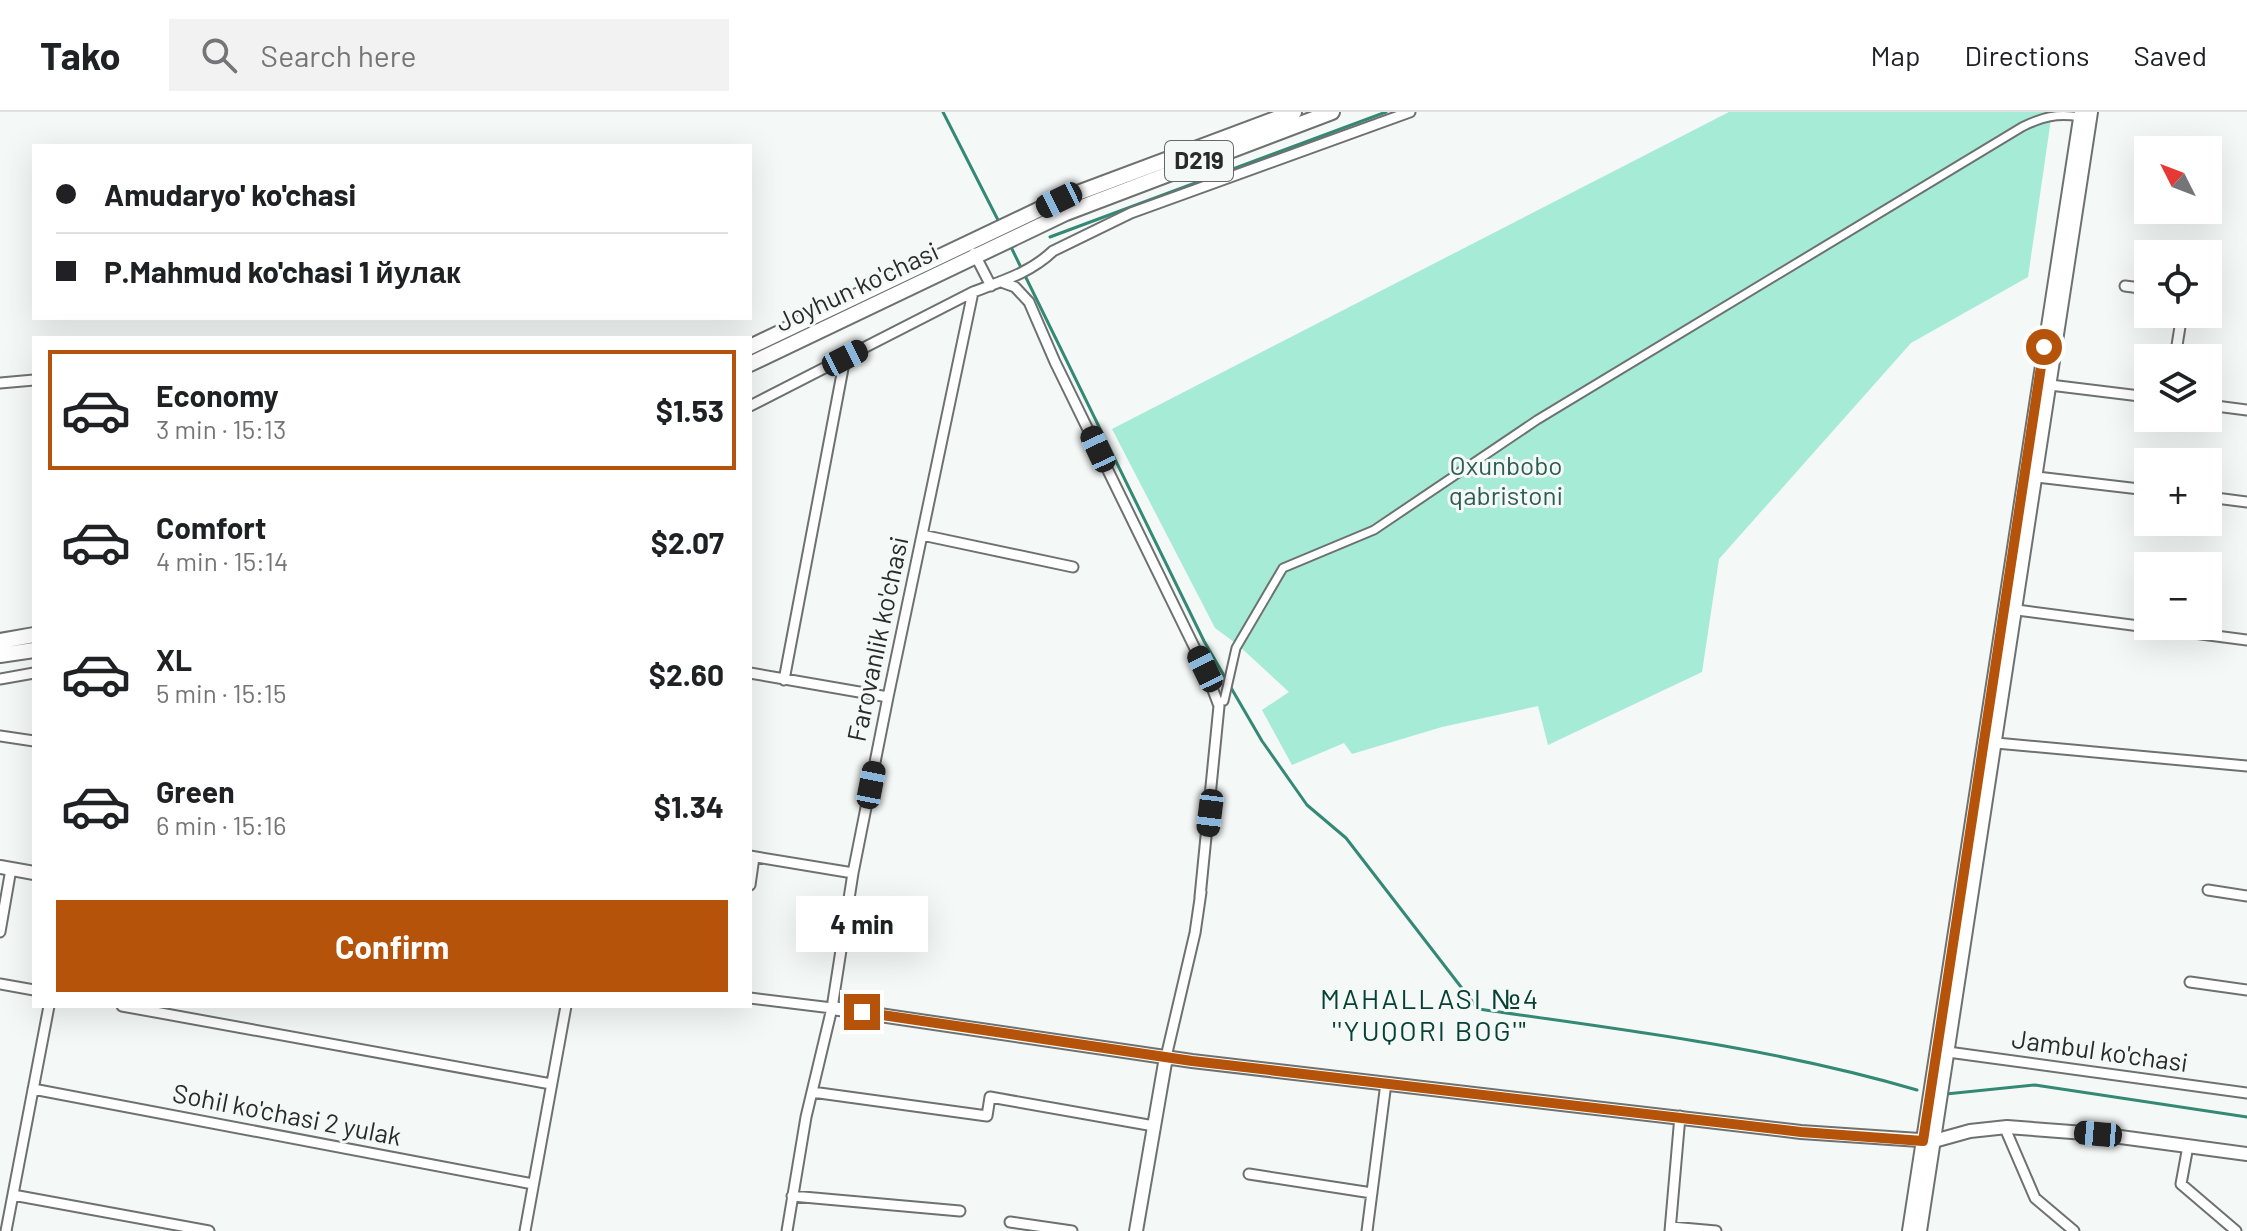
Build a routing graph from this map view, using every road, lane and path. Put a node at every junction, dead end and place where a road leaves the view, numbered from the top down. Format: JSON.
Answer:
{"nodes":[{"id":1,"x":1294,"y":112,"type":"edge"},
{"id":2,"x":1332,"y":112,"type":"edge"},
{"id":3,"x":1410,"y":112,"type":"edge"},
{"id":4,"x":2084,"y":114,"type":"edge"},
{"id":5,"x":1063,"y":206,"type":"junction"},
{"id":6,"x":973,"y":241,"type":"junction"},
{"id":7,"x":981,"y":255,"type":"junction"},
{"id":8,"x":1004,"y":283,"type":"junction"},
{"id":9,"x":991,"y":286,"type":"junction"},
{"id":10,"x":2125,"y":286,"type":"dead end"},
{"id":11,"x":2134,"y":287,"type":"edge"},
{"id":12,"x":973,"y":292,"type":"junction"},
{"id":13,"x":752,"y":346,"type":"edge"},
{"id":14,"x":845,"y":358,"type":"junction"},
{"id":15,"x":752,"y":363,"type":"edge"},
{"id":16,"x":32,"y":380,"type":"edge"},
{"id":17,"x":0,"y":383,"type":"edge"},
{"id":18,"x":2050,"y":385,"type":"junction"},
{"id":19,"x":2134,"y":395,"type":"edge"},
{"id":20,"x":752,"y":405,"type":"edge"},
{"id":21,"x":2222,"y":407,"type":"edge"},
{"id":22,"x":2247,"y":410,"type":"edge"},
{"id":23,"x":2037,"y":477,"type":"junction"},
{"id":24,"x":2134,"y":488,"type":"edge"},
{"id":25,"x":2222,"y":499,"type":"edge"},
{"id":26,"x":2247,"y":502,"type":"edge"},
{"id":27,"x":922,"y":535,"type":"junction"},
{"id":28,"x":1073,"y":567,"type":"dead end"},
{"id":29,"x":2010,"y":609,"type":"junction"},
{"id":30,"x":32,"y":635,"type":"edge"},
{"id":31,"x":2247,"y":640,"type":"edge"},
{"id":32,"x":0,"y":641,"type":"edge"},
{"id":33,"x":32,"y":650,"type":"edge"},
{"id":34,"x":0,"y":655,"type":"edge"},
{"id":35,"x":32,"y":673,"type":"edge"},
{"id":36,"x":752,"y":673,"type":"edge"},
{"id":37,"x":0,"y":679,"type":"edge"},
{"id":38,"x":784,"y":680,"type":"junction"},
{"id":39,"x":888,"y":697,"type":"junction"},
{"id":40,"x":1224,"y":701,"type":"joint"},
{"id":41,"x":0,"y":736,"type":"edge"},
{"id":42,"x":32,"y":741,"type":"edge"},
{"id":43,"x":1996,"y":743,"type":"junction"},
{"id":44,"x":2247,"y":766,"type":"edge"},
{"id":45,"x":752,"y":856,"type":"edge"},
{"id":46,"x":6,"y":868,"type":"edge"},
{"id":47,"x":32,"y":873,"type":"edge"},
{"id":48,"x":853,"y":873,"type":"junction"},
{"id":49,"x":2208,"y":890,"type":"dead end"},
{"id":50,"x":2247,"y":896,"type":"edge"},
{"id":51,"x":1200,"y":897,"type":"junction"},
{"id":52,"x":0,"y":932,"type":"edge"},
{"id":53,"x":2190,"y":982,"type":"dead end"},
{"id":54,"x":0,"y":984,"type":"edge"},
{"id":55,"x":32,"y":990,"type":"edge"},
{"id":56,"x":2247,"y":990,"type":"edge"},
{"id":57,"x":752,"y":998,"type":"edge"},
{"id":58,"x":49,"y":1008,"type":"edge"},
{"id":59,"x":133,"y":1008,"type":"edge"},
{"id":60,"x":566,"y":1008,"type":"edge"},
{"id":61,"x":832,"y":1008,"type":"junction"},
{"id":62,"x":1948,"y":1052,"type":"junction"},
{"id":63,"x":1166,"y":1057,"type":"junction"},
{"id":64,"x":1386,"y":1083,"type":"junction"},
{"id":65,"x":551,"y":1084,"type":"junction"},
{"id":66,"x":33,"y":1089,"type":"junction"},
{"id":67,"x":812,"y":1092,"type":"junction"},
{"id":68,"x":2247,"y":1093,"type":"edge"},
{"id":69,"x":1680,"y":1116,"type":"junction"},
{"id":70,"x":1154,"y":1126,"type":"junction"},
{"id":71,"x":2007,"y":1133,"type":"dead end"},
{"id":72,"x":1929,"y":1141,"type":"junction"},
{"id":73,"x":2188,"y":1146,"type":"junction"},
{"id":74,"x":2247,"y":1154,"type":"edge"},
{"id":75,"x":1249,"y":1174,"type":"dead end"},
{"id":76,"x":533,"y":1184,"type":"junction"},
{"id":77,"x":1372,"y":1193,"type":"junction"},
{"id":78,"x":13,"y":1195,"type":"junction"},
{"id":79,"x":792,"y":1196,"type":"junction"},
{"id":80,"x":960,"y":1211,"type":"dead end"},
{"id":81,"x":1010,"y":1222,"type":"dead end"},
{"id":82,"x":1670,"y":1229,"type":"edge"},
{"id":83,"x":6,"y":1231,"type":"edge"},
{"id":84,"x":209,"y":1231,"type":"edge"},
{"id":85,"x":525,"y":1231,"type":"edge"},
{"id":86,"x":787,"y":1231,"type":"edge"},
{"id":87,"x":1072,"y":1231,"type":"edge"},
{"id":88,"x":1136,"y":1231,"type":"edge"},
{"id":89,"x":1367,"y":1231,"type":"edge"},
{"id":90,"x":1716,"y":1231,"type":"edge"},
{"id":91,"x":1909,"y":1231,"type":"edge"},
{"id":92,"x":1920,"y":1231,"type":"edge"},
{"id":93,"x":2074,"y":1231,"type":"edge"},
{"id":94,"x":2236,"y":1231,"type":"edge"}],
"edges":[{"from":1,"to":5,"type":"main road","number":"D219"},
{"from":2,"to":5,"type":"main road","number":"D219"},
{"from":3,"to":8,"type":"street","name":"Joyhun ko'chasi"},
{"from":4,"to":18,"type":"street"},
{"from":4,"to":29,"type":"street"},
{"from":4,"to":40,"type":"street"},
{"from":5,"to":6,"type":"main road","number":"D219"},
{"from":5,"to":7,"type":"main road","number":"D219"},
{"from":6,"to":7,"type":"street"},
{"from":6,"to":13,"type":"main road","name":"Joyhun ko'chasi","number":"D219"},
{"from":7,"to":9,"type":"street"},
{"from":7,"to":15,"type":"main road","name":"Joyhun ko'chasi","number":"D219"},
{"from":8,"to":9,"type":"street","name":"Joyhun ko'chasi"},
{"from":8,"to":51,"type":"street"},
{"from":9,"to":12,"type":"street","name":"Joyhun ko'chasi"},
{"from":10,"to":11,"type":"street"},
{"from":12,"to":14,"type":"street","name":"Joyhun ko'chasi"},
{"from":12,"to":27,"type":"street","name":"Farovanlik ko'chasi"},
{"from":14,"to":20,"type":"street","name":"Joyhun ko'chasi"},
{"from":14,"to":38,"type":"street"},
{"from":16,"to":17,"type":"street"},
{"from":18,"to":19,"type":"street"},
{"from":18,"to":23,"type":"street"},
{"from":21,"to":22,"type":"street"},
{"from":23,"to":24,"type":"street"},
{"from":23,"to":29,"type":"street"},
{"from":25,"to":26,"type":"street"},
{"from":27,"to":28,"type":"street"},
{"from":27,"to":39,"type":"street","name":"Farovanlik ko'chasi"},
{"from":29,"to":31,"type":"street"},
{"from":29,"to":43,"type":"street"},
{"from":29,"to":72,"type":"street"},
{"from":30,"to":32,"type":"main road"},
{"from":33,"to":34,"type":"main road"},
{"from":35,"to":37,"type":"street"},
{"from":36,"to":38,"type":"street"},
{"from":38,"to":39,"type":"street"},
{"from":39,"to":48,"type":"street","name":"Farovanlik ko'chasi"},
{"from":40,"to":51,"type":"street"},
{"from":41,"to":42,"type":"street"},
{"from":43,"to":44,"type":"street"},
{"from":43,"to":62,"type":"street"},
{"from":45,"to":48,"type":"street"},
{"from":46,"to":47,"type":"street"},
{"from":46,"to":52,"type":"street"},
{"from":48,"to":61,"type":"street","name":"Farovanlik ko'chasi"},
{"from":49,"to":50,"type":"street"},
{"from":51,"to":63,"type":"street"},
{"from":53,"to":56,"type":"street"},
{"from":54,"to":55,"type":"street"},
{"from":57,"to":61,"type":"street"},
{"from":58,"to":66,"type":"street"},
{"from":59,"to":65,"type":"street"},
{"from":60,"to":65,"type":"street"},
{"from":61,"to":63,"type":"street"},
{"from":61,"to":67,"type":"street","name":"Farovanlik ko'chasi"},
{"from":62,"to":68,"type":"street","name":"Jambul ko'chasi"},
{"from":62,"to":72,"type":"street"},
{"from":63,"to":64,"type":"street"},
{"from":63,"to":70,"type":"street"},
{"from":64,"to":69,"type":"street"},
{"from":64,"to":77,"type":"street"},
{"from":65,"to":76,"type":"street"},
{"from":66,"to":76,"type":"street","name":"Sohil ko'chasi 2 yulak"},
{"from":66,"to":78,"type":"street"},
{"from":67,"to":70,"type":"street"},
{"from":67,"to":79,"type":"street","name":"Farovanlik ko'chasi"},
{"from":69,"to":72,"type":"street"},
{"from":69,"to":82,"type":"street"},
{"from":70,"to":88,"type":"street"},
{"from":71,"to":93,"type":"street"},
{"from":72,"to":73,"type":"street"},
{"from":72,"to":91,"type":"street"},
{"from":72,"to":92,"type":"street"},
{"from":73,"to":74,"type":"street"},
{"from":73,"to":94,"type":"street"},
{"from":75,"to":77,"type":"street"},
{"from":76,"to":85,"type":"street"},
{"from":77,"to":89,"type":"street"},
{"from":78,"to":83,"type":"street"},
{"from":78,"to":84,"type":"street"},
{"from":79,"to":80,"type":"street"},
{"from":79,"to":86,"type":"street","name":"Farovanlik ko'chasi"},
{"from":81,"to":87,"type":"street"},
{"from":82,"to":90,"type":"street"}]}
